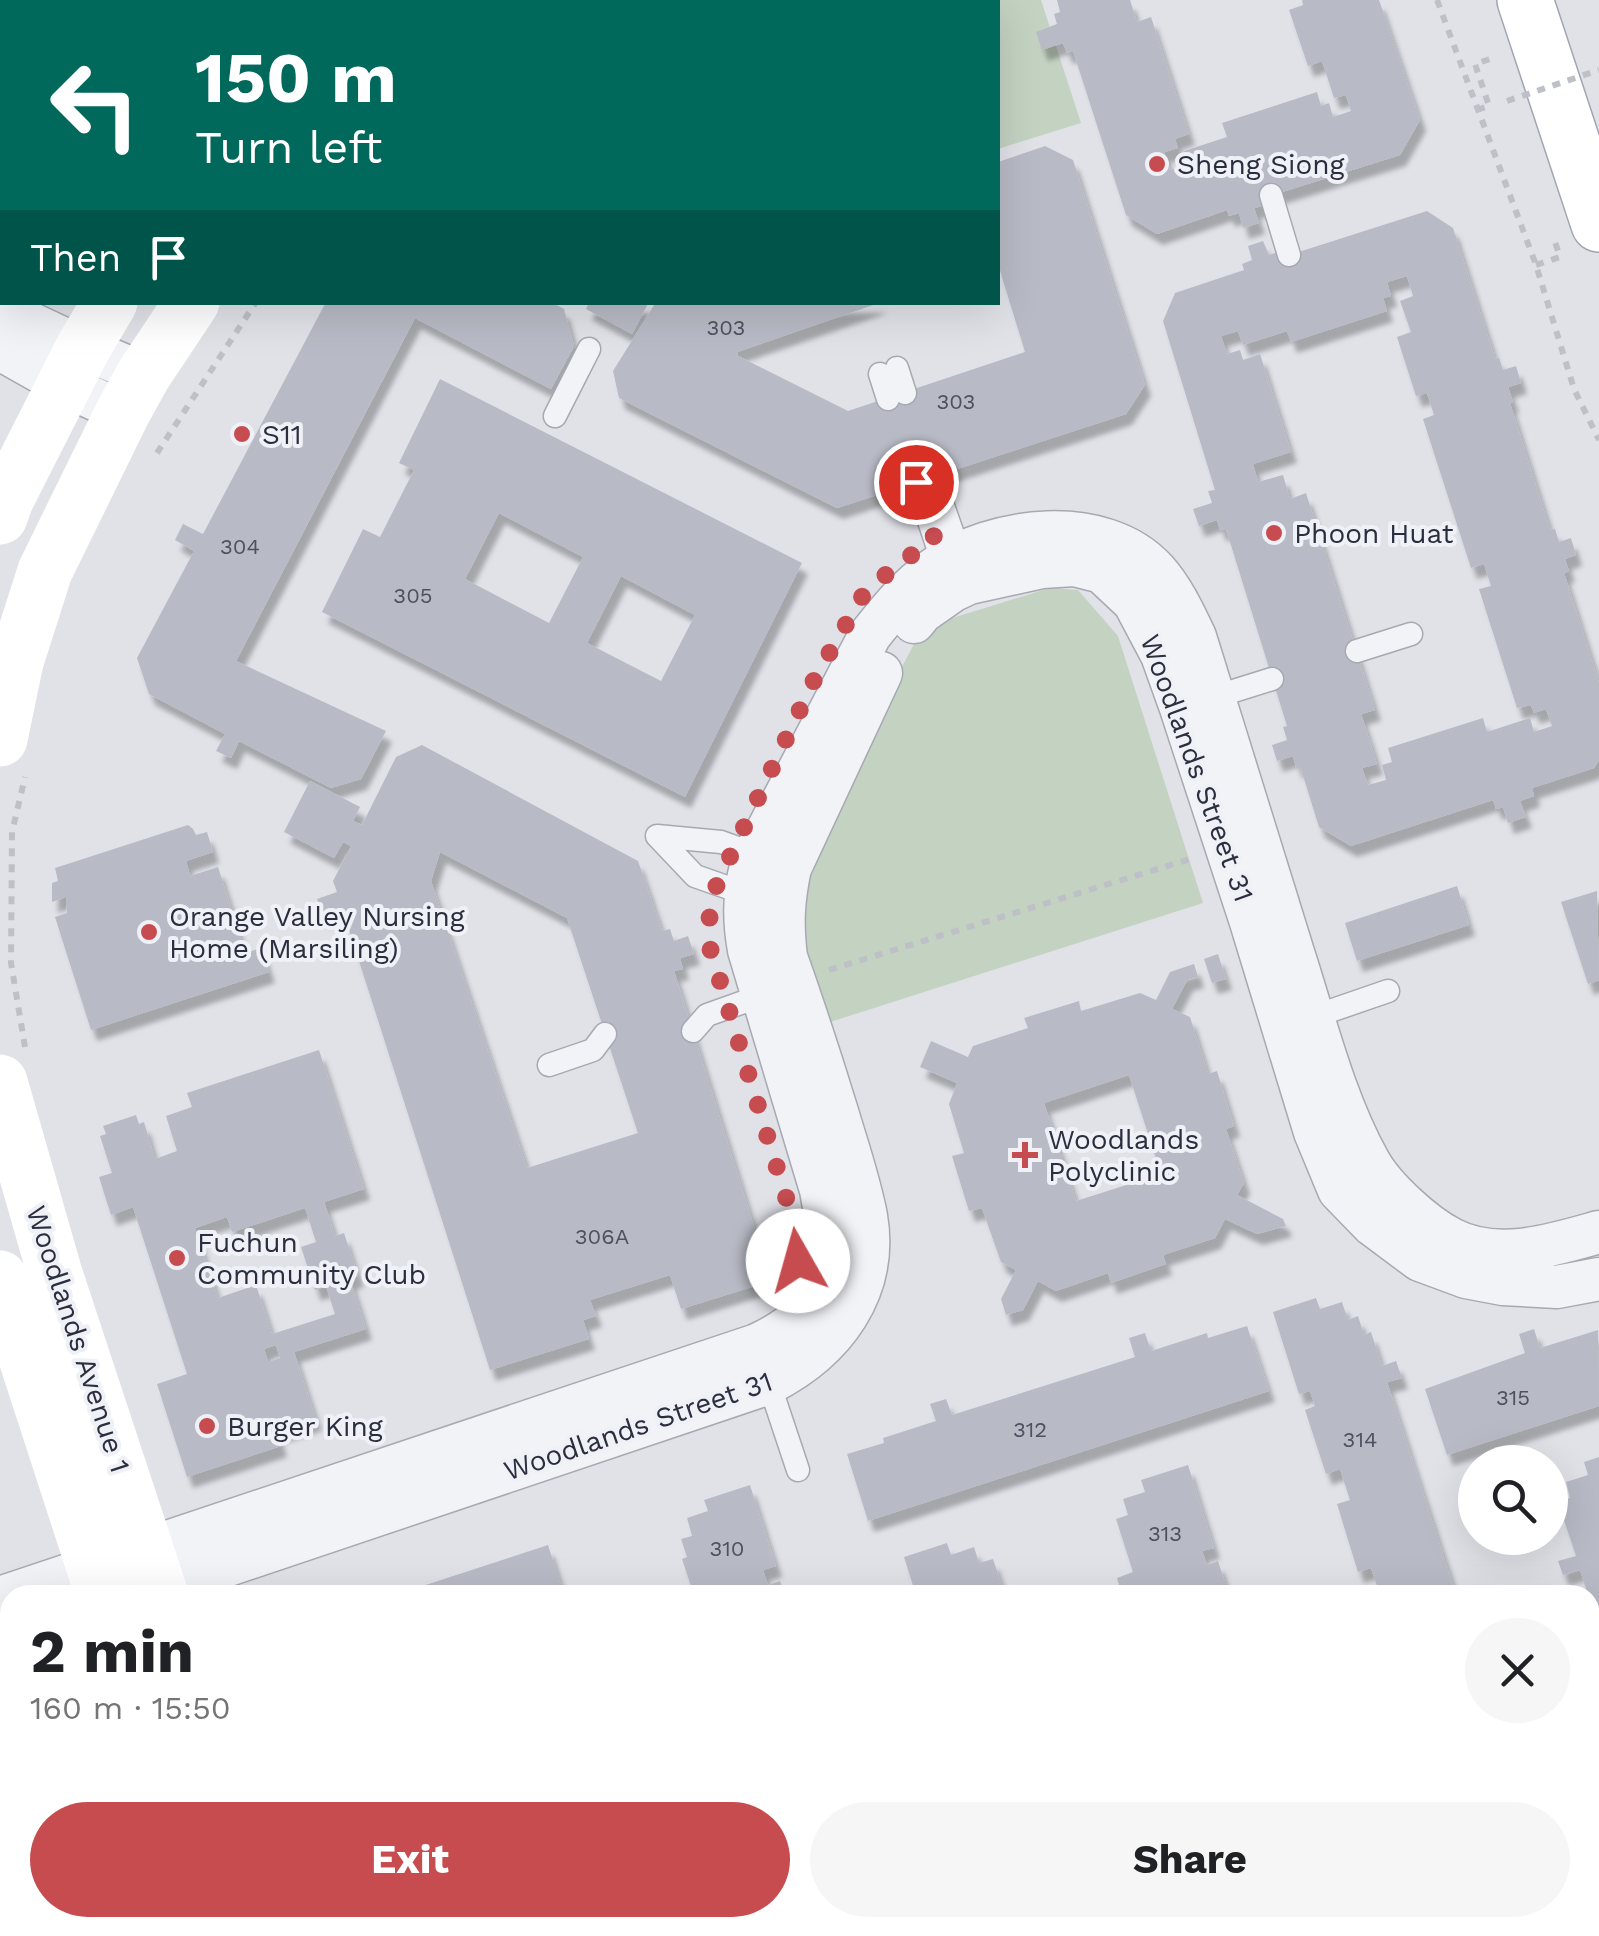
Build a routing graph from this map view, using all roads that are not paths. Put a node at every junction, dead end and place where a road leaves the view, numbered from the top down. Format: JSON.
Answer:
{"nodes":[{"id":1,"x":1525,"y":0,"type":"edge"},
{"id":2,"x":1271,"y":195,"type":"dead end"},
{"id":3,"x":1574,"y":223,"type":"edge"},
{"id":4,"x":1290,"y":254,"type":"dead end"},
{"id":5,"x":108,"y":305,"type":"edge"},
{"id":6,"x":190,"y":305,"type":"edge"},
{"id":7,"x":0,"y":309,"type":"edge"},
{"id":8,"x":0,"y":349,"type":"edge"},
{"id":9,"x":589,"y":349,"type":"dead end"},
{"id":10,"x":73,"y":367,"type":"junction"},
{"id":11,"x":888,"y":371,"type":"dead end"},
{"id":12,"x":134,"y":393,"type":"junction"},
{"id":13,"x":896,"y":396,"type":"dead end"},
{"id":14,"x":555,"y":416,"type":"dead end"},
{"id":15,"x":925,"y":480,"type":"dead end"},
{"id":16,"x":0,"y":518,"type":"edge"},
{"id":17,"x":956,"y":573,"type":"junction"},
{"id":18,"x":1411,"y":634,"type":"dead end"},
{"id":19,"x":1356,"y":651,"type":"dead end"},
{"id":20,"x":1272,"y":678,"type":"dead end"},
{"id":21,"x":1197,"y":702,"type":"junction"},
{"id":22,"x":13,"y":756,"type":"edge"},
{"id":23,"x":796,"y":983,"type":"junction"},
{"id":24,"x":1388,"y":992,"type":"dead end"},
{"id":25,"x":695,"y":1018,"type":"dead end"},
{"id":26,"x":1298,"y":1022,"type":"junction"},
{"id":27,"x":603,"y":1048,"type":"dead end"},
{"id":28,"x":549,"y":1065,"type":"dead end"},
{"id":29,"x":13,"y":1070,"type":"edge"},
{"id":30,"x":1599,"y":1232,"type":"edge"},
{"id":31,"x":0,"y":1278,"type":"edge"},
{"id":32,"x":1599,"y":1279,"type":"edge"},
{"id":33,"x":763,"y":1364,"type":"junction"},
{"id":34,"x":798,"y":1470,"type":"dead end"},
{"id":35,"x":98,"y":1581,"type":"edge"},
{"id":36,"x":151,"y":1582,"type":"edge"}],
"edges":[{"from":1,"to":3,"type":"main road"},
{"from":2,"to":4,"type":"lane"},
{"from":5,"to":10,"type":"main road"},
{"from":6,"to":12,"type":"main road"},
{"from":7,"to":10,"type":"street"},
{"from":8,"to":10,"type":"street"},
{"from":9,"to":14,"type":"lane"},
{"from":10,"to":12,"type":"street"},
{"from":10,"to":16,"type":"main road"},
{"from":11,"to":13,"type":"lane"},
{"from":12,"to":22,"type":"main road"},
{"from":15,"to":17,"type":"lane"},
{"from":17,"to":21,"type":"street","name":"Woodlands Street 31"},
{"from":17,"to":23,"type":"street","name":"Woodlands Street 31"},
{"from":18,"to":19,"type":"lane"},
{"from":20,"to":21,"type":"lane"},
{"from":21,"to":26,"type":"street","name":"Woodlands Street 31"},
{"from":23,"to":25,"type":"lane"},
{"from":23,"to":33,"type":"street","name":"Woodlands Street 31"},
{"from":24,"to":26,"type":"lane"},
{"from":26,"to":30,"type":"street","name":"Woodlands Street 31"},
{"from":26,"to":32,"type":"street","name":"Woodlands Street 31"},
{"from":27,"to":28,"type":"lane"},
{"from":29,"to":36,"type":"main road","name":"Woodlands Avenue 1"},
{"from":31,"to":35,"type":"main road","name":"Woodlands Avenue 1"},
{"from":33,"to":34,"type":"lane"},
{"from":33,"to":36,"type":"street","name":"Woodlands Street 31"},
{"from":35,"to":36,"type":"street","name":"Woodlands Street 31"}]}
